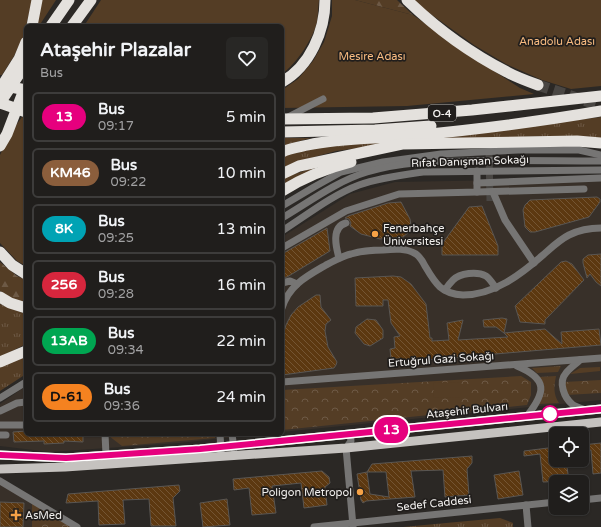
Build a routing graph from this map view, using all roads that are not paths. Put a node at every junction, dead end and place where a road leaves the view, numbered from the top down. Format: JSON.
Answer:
{"nodes":[{"id":1,"x":37,"y":0,"type":"edge"},
{"id":2,"x":69,"y":0,"type":"edge"},
{"id":3,"x":84,"y":0,"type":"edge"},
{"id":4,"x":91,"y":0,"type":"edge"},
{"id":5,"x":325,"y":0,"type":"edge"},
{"id":6,"x":407,"y":0,"type":"edge"},
{"id":7,"x":33,"y":24,"type":"edge"},
{"id":8,"x":53,"y":24,"type":"edge"},
{"id":9,"x":69,"y":24,"type":"edge"},
{"id":10,"x":73,"y":24,"type":"edge"},
{"id":11,"x":24,"y":47,"type":"edge"},
{"id":12,"x":24,"y":67,"type":"edge"},
{"id":13,"x":284,"y":81,"type":"edge"},
{"id":14,"x":0,"y":85,"type":"edge"},
{"id":15,"x":538,"y":85,"type":"tunnel mouth"},
{"id":16,"x":0,"y":89,"type":"edge"},
{"id":17,"x":24,"y":95,"type":"edge"},
{"id":18,"x":24,"y":95,"type":"edge"},
{"id":19,"x":24,"y":96,"type":"edge"},
{"id":20,"x":601,"y":96,"type":"edge"},
{"id":21,"x":24,"y":97,"type":"edge"},
{"id":22,"x":323,"y":99,"type":"dead end"},
{"id":23,"x":0,"y":102,"type":"edge"},
{"id":24,"x":601,"y":110,"type":"edge"},
{"id":25,"x":24,"y":111,"type":"edge"},
{"id":26,"x":284,"y":118,"type":"edge"},
{"id":27,"x":284,"y":119,"type":"edge"},
{"id":28,"x":0,"y":130,"type":"edge"},
{"id":29,"x":284,"y":132,"type":"edge"},
{"id":30,"x":468,"y":143,"type":"junction"},
{"id":31,"x":601,"y":143,"type":"edge"},
{"id":32,"x":0,"y":146,"type":"edge"},
{"id":33,"x":284,"y":151,"type":"edge"},
{"id":34,"x":601,"y":155,"type":"edge"},
{"id":35,"x":601,"y":161,"type":"edge"},
{"id":36,"x":601,"y":170,"type":"edge"},
{"id":37,"x":477,"y":171,"type":"junction"},
{"id":38,"x":284,"y":173,"type":"edge"},
{"id":39,"x":601,"y":178,"type":"edge"},
{"id":40,"x":477,"y":183,"type":"junction"},
{"id":41,"x":584,"y":189,"type":"dead end"},
{"id":42,"x":284,"y":190,"type":"edge"},
{"id":43,"x":476,"y":192,"type":"junction"},
{"id":44,"x":493,"y":192,"type":"junction"},
{"id":45,"x":284,"y":205,"type":"edge"},
{"id":46,"x":284,"y":217,"type":"edge"},
{"id":47,"x":346,"y":223,"type":"dead end"},
{"id":48,"x":601,"y":228,"type":"edge"},
{"id":49,"x":284,"y":230,"type":"edge"},
{"id":50,"x":284,"y":247,"type":"edge"},
{"id":51,"x":0,"y":252,"type":"edge"},
{"id":52,"x":339,"y":258,"type":"junction"},
{"id":53,"x":534,"y":263,"type":"junction"},
{"id":54,"x":24,"y":273,"type":"edge"},
{"id":55,"x":284,"y":282,"type":"edge"},
{"id":56,"x":296,"y":284,"type":"junction"},
{"id":57,"x":496,"y":288,"type":"junction"},
{"id":58,"x":445,"y":290,"type":"junction"},
{"id":59,"x":0,"y":297,"type":"edge"},
{"id":60,"x":284,"y":304,"type":"edge"},
{"id":61,"x":24,"y":307,"type":"edge"},
{"id":62,"x":24,"y":352,"type":"edge"},
{"id":63,"x":601,"y":358,"type":"edge"},
{"id":64,"x":580,"y":360,"type":"junction"},
{"id":65,"x":0,"y":362,"type":"edge"},
{"id":66,"x":515,"y":365,"type":"junction"},
{"id":67,"x":284,"y":382,"type":"edge"},
{"id":68,"x":24,"y":383,"type":"edge"},
{"id":69,"x":0,"y":398,"type":"edge"},
{"id":70,"x":24,"y":402,"type":"edge"},
{"id":71,"x":601,"y":409,"type":"edge"},
{"id":72,"x":585,"y":410,"type":"junction"},
{"id":73,"x":0,"y":411,"type":"edge"},
{"id":74,"x":527,"y":416,"type":"junction"},
{"id":75,"x":601,"y":422,"type":"edge"},
{"id":76,"x":24,"y":424,"type":"edge"},
{"id":77,"x":0,"y":425,"type":"edge"},
{"id":78,"x":350,"y":434,"type":"junction"},
{"id":79,"x":105,"y":436,"type":"edge"},
{"id":80,"x":220,"y":436,"type":"edge"},
{"id":81,"x":232,"y":436,"type":"edge"},
{"id":82,"x":234,"y":445,"type":"junction"},
{"id":83,"x":346,"y":448,"type":"junction"},
{"id":84,"x":221,"y":451,"type":"junction"},
{"id":85,"x":0,"y":455,"type":"edge"},
{"id":86,"x":106,"y":455,"type":"junction"},
{"id":87,"x":235,"y":455,"type":"junction"},
{"id":88,"x":0,"y":469,"type":"edge"},
{"id":89,"x":0,"y":481,"type":"edge"},
{"id":90,"x":601,"y":498,"type":"edge"},
{"id":91,"x":589,"y":499,"type":"edge"},
{"id":92,"x":549,"y":503,"type":"edge"},
{"id":93,"x":526,"y":505,"type":"junction"},
{"id":94,"x":353,"y":525,"type":"edge"},
{"id":95,"x":77,"y":527,"type":"edge"},
{"id":96,"x":314,"y":527,"type":"edge"},
{"id":97,"x":528,"y":527,"type":"edge"}],
"edges":[{"from":1,"to":7,"type":"highway"},
{"from":2,"to":8,"type":"highway"},
{"from":3,"to":9,"type":"highway"},
{"from":4,"to":10,"type":"highway"},
{"from":5,"to":13,"type":"highway"},
{"from":6,"to":15,"type":"highway"},
{"from":11,"to":16,"type":"highway"},
{"from":12,"to":23,"type":"highway"},
{"from":14,"to":18,"type":"highway","bridge":true},
{"from":17,"to":23,"type":"highway"},
{"from":19,"to":28,"type":"highway"},
{"from":20,"to":27,"type":"highway","number":"O-4"},
{"from":21,"to":32,"type":"highway"},
{"from":22,"to":26,"type":"street"},
{"from":23,"to":25,"type":"highway","bridge":true},
{"from":24,"to":29,"type":"highway","number":"O-4"},
{"from":24,"to":33,"type":"highway"},
{"from":30,"to":31,"type":"highway"},
{"from":30,"to":38,"type":"highway"},
{"from":30,"to":42,"type":"highway"},
{"from":34,"to":45,"type":"street"},
{"from":35,"to":46,"type":"street","name":"Rıfat Danışman Sokağı"},
{"from":36,"to":37,"type":"street","name":"Rıfat Danışman Sokağı"},
{"from":37,"to":40,"type":"street"},
{"from":37,"to":49,"type":"street","name":"Rıfat Danışman Sokağı"},
{"from":39,"to":40,"type":"street"},
{"from":40,"to":43,"type":"street"},
{"from":41,"to":44,"type":"street"},
{"from":43,"to":44,"type":"street"},
{"from":43,"to":50,"type":"street"},
{"from":44,"to":53,"type":"street"},
{"from":47,"to":52,"type":"street"},
{"from":48,"to":53,"type":"street"},
{"from":51,"to":54,"type":"highway"},
{"from":52,"to":56,"type":"street"},
{"from":52,"to":58,"type":"street"},
{"from":53,"to":57,"type":"street"},
{"from":55,"to":56,"type":"street"},
{"from":56,"to":60,"type":"street"},
{"from":57,"to":58,"type":"street"},
{"from":57,"to":58,"type":"street"},
{"from":59,"to":61,"type":"highway"},
{"from":62,"to":65,"type":"highway"},
{"from":63,"to":64,"type":"street","name":"Ertuğrul Gazi Sokağı"},
{"from":64,"to":66,"type":"street","name":"Ertuğrul Gazi Sokağı"},
{"from":64,"to":72,"type":"street"},
{"from":66,"to":67,"type":"street","name":"Ertuğrul Gazi Sokağı"},
{"from":66,"to":74,"type":"street"},
{"from":68,"to":69,"type":"street"},
{"from":70,"to":73,"type":"street"},
{"from":71,"to":72,"type":"main road","name":"Ataşehir Bulvarı"},
{"from":72,"to":74,"type":"main road","name":"Ataşehir Bulvarı"},
{"from":74,"to":78,"type":"main road","name":"Ataşehir Bulvarı"},
{"from":75,"to":83,"type":"main road","name":"Ataşehir Bulvarı"},
{"from":76,"to":77,"type":"street"},
{"from":78,"to":82,"type":"main road","name":"Ataşehir Bulvarı"},
{"from":78,"to":83,"type":"street"},
{"from":79,"to":86,"type":"street"},
{"from":80,"to":84,"type":"street"},
{"from":81,"to":82,"type":"street"},
{"from":82,"to":84,"type":"main road","name":"Ataşehir Bulvarı"},
{"from":82,"to":87,"type":"street"},
{"from":83,"to":87,"type":"main road","name":"Ataşehir Bulvarı"},
{"from":83,"to":94,"type":"street"},
{"from":84,"to":86,"type":"main road","name":"Ataşehir Bulvarı"},
{"from":84,"to":87,"type":"main road","name":"Ataşehir Bulvarı"},
{"from":84,"to":88,"type":"main road","name":"Ataşehir Bulvarı"},
{"from":85,"to":86,"type":"main road","name":"Ataşehir Bulvarı"},
{"from":89,"to":95,"type":"street"},
{"from":90,"to":91,"type":"street"},
{"from":92,"to":93,"type":"street","name":"Sedef Caddesi"},
{"from":93,"to":94,"type":"street","name":"Sedef Caddesi"},
{"from":93,"to":97,"type":"street"},
{"from":94,"to":96,"type":"street","name":"Sedef Caddesi"}]}
